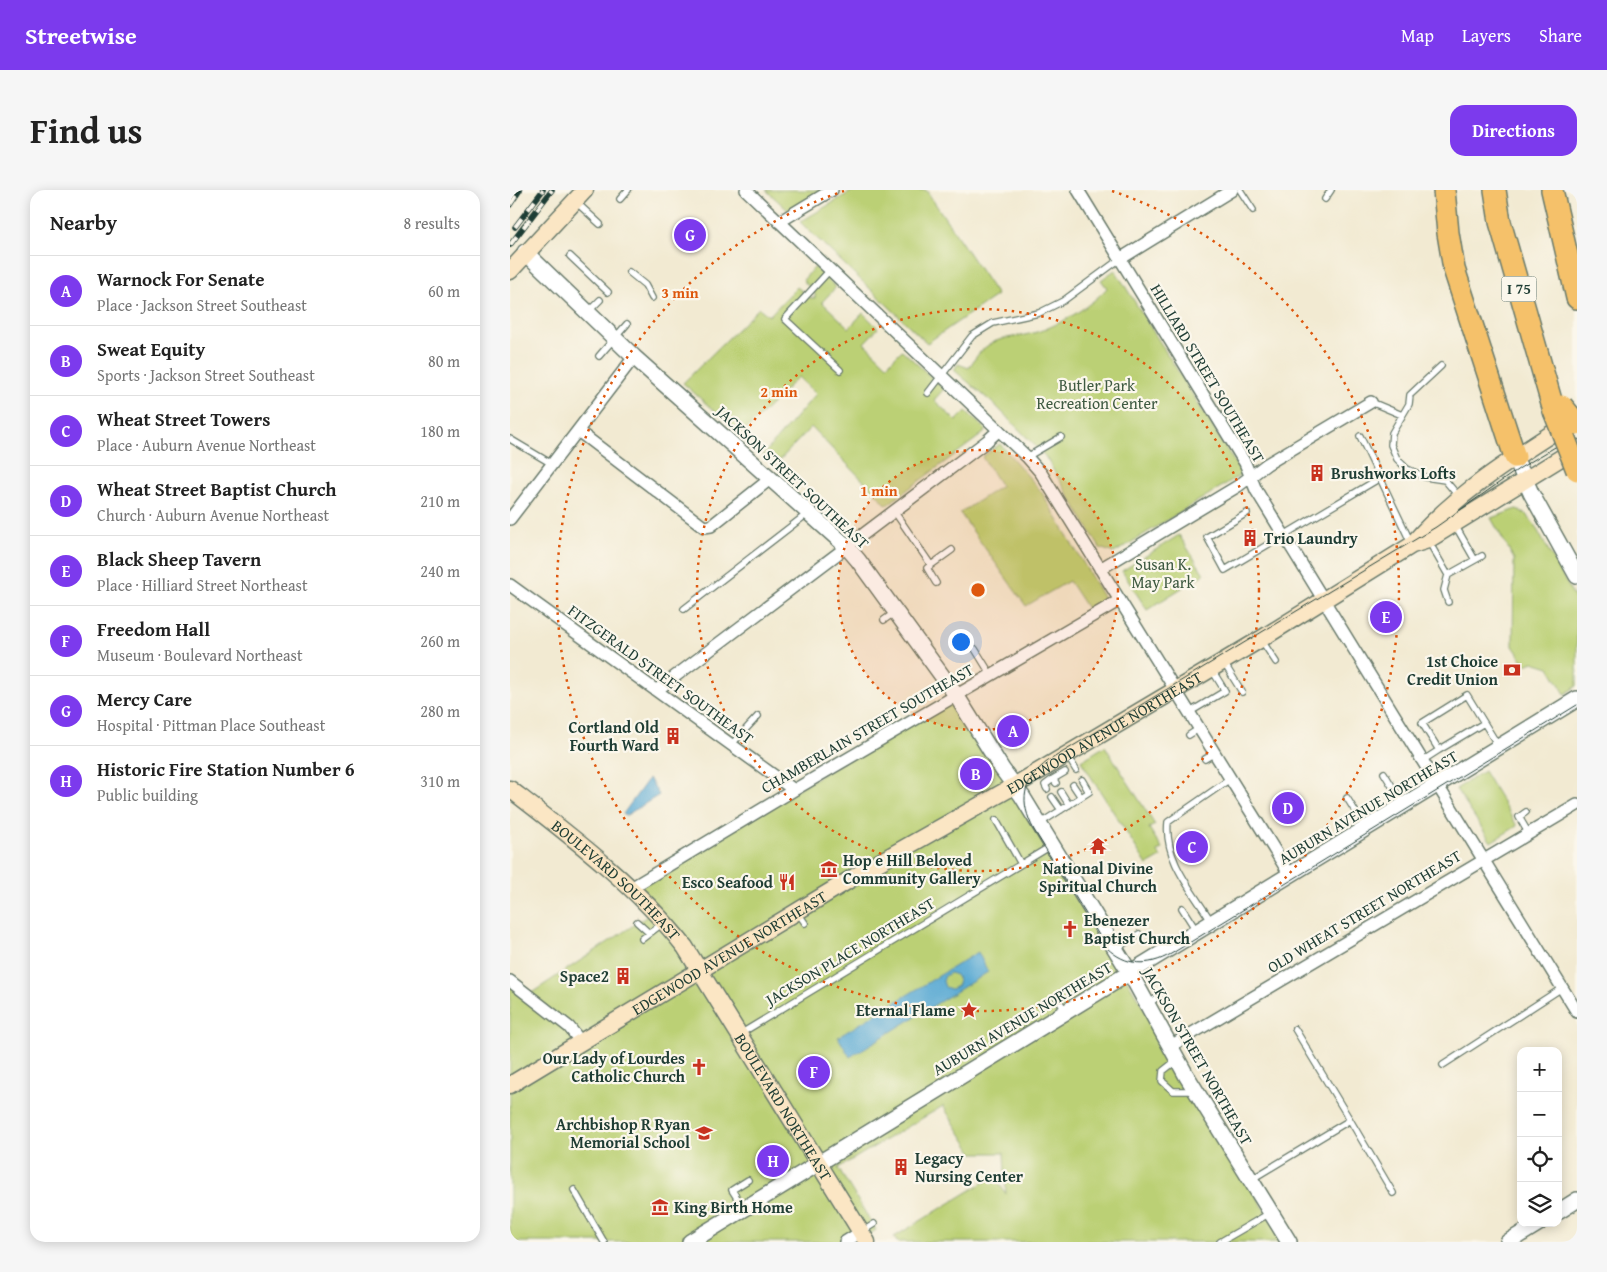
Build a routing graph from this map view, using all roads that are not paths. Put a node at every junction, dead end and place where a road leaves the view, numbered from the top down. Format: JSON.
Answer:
{"nodes":[{"id":1,"x":628,"y":190,"type":"edge"},
{"id":2,"x":746,"y":190,"type":"edge"},
{"id":3,"x":832,"y":190,"type":"edge"},
{"id":4,"x":1078,"y":190,"type":"edge"},
{"id":5,"x":1232,"y":190,"type":"edge"},
{"id":6,"x":1240,"y":190,"type":"edge"},
{"id":7,"x":1331,"y":190,"type":"edge"},
{"id":8,"x":1444,"y":190,"type":"edge"},
{"id":9,"x":1495,"y":190,"type":"edge"},
{"id":10,"x":1552,"y":190,"type":"edge"},
{"id":11,"x":580,"y":195,"type":"edge"},
{"id":12,"x":620,"y":199,"type":"dead end"},
{"id":13,"x":1325,"y":199,"type":"dead end"},
{"id":14,"x":1253,"y":210,"type":"dead end"},
{"id":15,"x":779,"y":222,"type":"junction"},
{"id":16,"x":600,"y":224,"type":"dead end"},
{"id":17,"x":525,"y":252,"type":"junction"},
{"id":18,"x":570,"y":256,"type":"dead end"},
{"id":19,"x":1120,"y":259,"type":"junction"},
{"id":20,"x":830,"y":270,"type":"junction"},
{"id":21,"x":510,"y":271,"type":"edge"},
{"id":22,"x":629,"y":272,"type":"dead end"},
{"id":23,"x":608,"y":292,"type":"dead end"},
{"id":24,"x":652,"y":298,"type":"dead end"},
{"id":25,"x":1577,"y":298,"type":"edge"},
{"id":26,"x":600,"y":300,"type":"dead end"},
{"id":27,"x":588,"y":312,"type":"junction"},
{"id":28,"x":627,"y":324,"type":"dead end"},
{"id":29,"x":614,"y":338,"type":"junction"},
{"id":30,"x":599,"y":356,"type":"dead end"},
{"id":31,"x":634,"y":357,"type":"junction"},
{"id":32,"x":1442,"y":366,"type":"dead end"},
{"id":33,"x":840,"y":370,"type":"dead end"},
{"id":34,"x":942,"y":376,"type":"junction"},
{"id":35,"x":928,"y":393,"type":"dead end"},
{"id":36,"x":1371,"y":402,"type":"joint"},
{"id":37,"x":1564,"y":411,"type":"edge"},
{"id":38,"x":1402,"y":415,"type":"junction"},
{"id":39,"x":1577,"y":424,"type":"edge"},
{"id":40,"x":999,"y":430,"type":"junction"},
{"id":41,"x":578,"y":431,"type":"junction"},
{"id":42,"x":1360,"y":436,"type":"dead end"},
{"id":43,"x":1061,"y":437,"type":"dead end"},
{"id":44,"x":510,"y":439,"type":"edge"},
{"id":45,"x":1577,"y":448,"type":"edge"},
{"id":46,"x":1027,"y":457,"type":"junction"},
{"id":47,"x":1515,"y":457,"type":"junction"},
{"id":48,"x":552,"y":464,"type":"junction"},
{"id":49,"x":1577,"y":470,"type":"edge"},
{"id":50,"x":1250,"y":476,"type":"junction"},
{"id":51,"x":1380,"y":478,"type":"junction"},
{"id":52,"x":770,"y":479,"type":"junction"},
{"id":53,"x":1526,"y":479,"type":"junction"},
{"id":54,"x":1460,"y":498,"type":"junction"},
{"id":55,"x":893,"y":511,"type":"junction"},
{"id":56,"x":809,"y":513,"type":"junction"},
{"id":57,"x":1247,"y":513,"type":"dead end"},
{"id":58,"x":510,"y":519,"type":"edge"},
{"id":59,"x":1454,"y":524,"type":"junction"},
{"id":60,"x":1283,"y":534,"type":"junction"},
{"id":61,"x":1420,"y":542,"type":"junction"},
{"id":62,"x":846,"y":546,"type":"junction"},
{"id":63,"x":952,"y":550,"type":"dead end"},
{"id":64,"x":1482,"y":556,"type":"dead end"},
{"id":65,"x":1475,"y":560,"type":"junction"},
{"id":66,"x":931,"y":565,"type":"junction"},
{"id":67,"x":1100,"y":569,"type":"junction"},
{"id":68,"x":1448,"y":576,"type":"junction"},
{"id":69,"x":1577,"y":576,"type":"edge"},
{"id":70,"x":936,"y":583,"type":"dead end"},
{"id":71,"x":510,"y":585,"type":"edge"},
{"id":72,"x":1120,"y":600,"type":"junction"},
{"id":73,"x":1324,"y":600,"type":"junction"},
{"id":74,"x":1448,"y":602,"type":"dead end"},
{"id":75,"x":684,"y":609,"type":"dead end"},
{"id":76,"x":1261,"y":639,"type":"junction"},
{"id":77,"x":975,"y":649,"type":"dead end"},
{"id":78,"x":1276,"y":662,"type":"dead end"},
{"id":79,"x":1217,"y":665,"type":"junction"},
{"id":80,"x":991,"y":674,"type":"junction"},
{"id":81,"x":1176,"y":689,"type":"junction"},
{"id":82,"x":657,"y":690,"type":"junction"},
{"id":83,"x":1242,"y":692,"type":"dead end"},
{"id":84,"x":956,"y":695,"type":"junction"},
{"id":85,"x":1577,"y":699,"type":"edge"},
{"id":86,"x":1190,"y":712,"type":"junction"},
{"id":87,"x":758,"y":716,"type":"dead end"},
{"id":88,"x":1484,"y":723,"type":"junction"},
{"id":89,"x":1200,"y":728,"type":"junction"},
{"id":90,"x":1189,"y":734,"type":"dead end"},
{"id":91,"x":731,"y":744,"type":"junction"},
{"id":92,"x":1499,"y":747,"type":"junction"},
{"id":93,"x":1439,"y":750,"type":"junction"},
{"id":94,"x":1422,"y":760,"type":"junction"},
{"id":95,"x":1072,"y":764,"type":"junction"},
{"id":96,"x":1384,"y":772,"type":"dead end"},
{"id":97,"x":1230,"y":779,"type":"junction"},
{"id":98,"x":510,"y":780,"type":"edge"},
{"id":99,"x":1082,"y":780,"type":"dead end"},
{"id":100,"x":1073,"y":785,"type":"dead end"},
{"id":101,"x":1437,"y":785,"type":"junction"},
{"id":102,"x":1014,"y":786,"type":"junction"},
{"id":103,"x":1047,"y":788,"type":"dead end"},
{"id":104,"x":510,"y":789,"type":"edge"},
{"id":105,"x":794,"y":790,"type":"junction"},
{"id":106,"x":1061,"y":792,"type":"dead end"},
{"id":107,"x":517,"y":797,"type":"edge"},
{"id":108,"x":1052,"y":797,"type":"dead end"},
{"id":109,"x":1081,"y":797,"type":"junction"},
{"id":110,"x":1347,"y":798,"type":"dead end"},
{"id":111,"x":1069,"y":804,"type":"junction"},
{"id":112,"x":1577,"y":804,"type":"edge"},
{"id":113,"x":1404,"y":806,"type":"junction"},
{"id":114,"x":1060,"y":810,"type":"junction"},
{"id":115,"x":1526,"y":812,"type":"dead end"},
{"id":116,"x":996,"y":820,"type":"dead end"},
{"id":117,"x":1039,"y":824,"type":"junction"},
{"id":118,"x":1366,"y":829,"type":"junction"},
{"id":119,"x":1529,"y":834,"type":"junction"},
{"id":120,"x":1052,"y":845,"type":"junction"},
{"id":121,"x":1484,"y":859,"type":"junction"},
{"id":122,"x":1021,"y":864,"type":"junction"},
{"id":123,"x":1290,"y":875,"type":"junction"},
{"id":124,"x":631,"y":888,"type":"junction"},
{"id":125,"x":1182,"y":908,"type":"dead end"},
{"id":126,"x":637,"y":922,"type":"dead end"},
{"id":127,"x":665,"y":922,"type":"junction"},
{"id":128,"x":1212,"y":923,"type":"junction"},
{"id":129,"x":1197,"y":932,"type":"junction"},
{"id":130,"x":649,"y":933,"type":"junction"},
{"id":131,"x":1139,"y":934,"type":"dead end"},
{"id":132,"x":642,"y":939,"type":"dead end"},
{"id":133,"x":1116,"y":949,"type":"junction"},
{"id":134,"x":701,"y":969,"type":"junction"},
{"id":135,"x":1130,"y":973,"type":"junction"},
{"id":136,"x":510,"y":981,"type":"edge"},
{"id":137,"x":1562,"y":988,"type":"junction"},
{"id":138,"x":1162,"y":994,"type":"dead end"},
{"id":139,"x":1057,"y":998,"type":"dead end"},
{"id":140,"x":1146,"y":1005,"type":"junction"},
{"id":141,"x":1066,"y":1012,"type":"junction"},
{"id":142,"x":1577,"y":1012,"type":"edge"},
{"id":143,"x":1295,"y":1029,"type":"dead end"},
{"id":144,"x":740,"y":1034,"type":"junction"},
{"id":145,"x":581,"y":1042,"type":"junction"},
{"id":146,"x":1169,"y":1047,"type":"junction"},
{"id":147,"x":1176,"y":1060,"type":"junction"},
{"id":148,"x":1443,"y":1065,"type":"dead end"},
{"id":149,"x":510,"y":1085,"type":"edge"},
{"id":150,"x":1195,"y":1091,"type":"junction"},
{"id":151,"x":1350,"y":1120,"type":"junction"},
{"id":152,"x":819,"y":1163,"type":"junction"},
{"id":153,"x":748,"y":1180,"type":"dead end"},
{"id":154,"x":1250,"y":1180,"type":"junction"},
{"id":155,"x":574,"y":1190,"type":"dead end"},
{"id":156,"x":1393,"y":1193,"type":"dead end"},
{"id":157,"x":1577,"y":1200,"type":"edge"},
{"id":158,"x":744,"y":1209,"type":"junction"},
{"id":159,"x":1562,"y":1209,"type":"edge"},
{"id":160,"x":1270,"y":1213,"type":"junction"},
{"id":161,"x":1532,"y":1227,"type":"edge"},
{"id":162,"x":868,"y":1233,"type":"edge"},
{"id":163,"x":604,"y":1242,"type":"edge"},
{"id":164,"x":690,"y":1242,"type":"edge"},
{"id":165,"x":844,"y":1242,"type":"edge"},
{"id":166,"x":1220,"y":1242,"type":"edge"},
{"id":167,"x":1289,"y":1242,"type":"edge"},
{"id":168,"x":1508,"y":1242,"type":"edge"}],
"edges":[{"from":1,"to":12,"type":"lane"},
{"from":2,"to":15,"type":"street"},
{"from":3,"to":15,"type":"street"},
{"from":4,"to":19,"type":"street","name":"HILLIARD STREET SOUTHEAST"},
{"from":5,"to":19,"type":"street"},
{"from":6,"to":14,"type":"lane"},
{"from":7,"to":13,"type":"lane"},
{"from":8,"to":47,"type":"highway"},
{"from":9,"to":37,"type":"highway","number":"I 75"},
{"from":10,"to":25,"type":"highway"},
{"from":11,"to":16,"type":"lane"},
{"from":11,"to":17,"type":"main road"},
{"from":15,"to":20,"type":"street"},
{"from":17,"to":21,"type":"main road"},
{"from":17,"to":27,"type":"street","name":"JACKSON STREET SOUTHEAST"},
{"from":18,"to":23,"type":"lane"},
{"from":19,"to":34,"type":"lane"},
{"from":19,"to":50,"type":"street","name":"HILLIARD STREET SOUTHEAST"},
{"from":20,"to":33,"type":"lane"},
{"from":20,"to":34,"type":"street"},
{"from":22,"to":24,"type":"lane"},
{"from":26,"to":27,"type":"lane"},
{"from":27,"to":29,"type":"street","name":"JACKSON STREET SOUTHEAST"},
{"from":28,"to":29,"type":"lane"},
{"from":29,"to":30,"type":"lane"},
{"from":29,"to":31,"type":"street","name":"JACKSON STREET SOUTHEAST"},
{"from":31,"to":41,"type":"street"},
{"from":31,"to":52,"type":"street","name":"JACKSON STREET SOUTHEAST"},
{"from":32,"to":38,"type":"lane"},
{"from":34,"to":35,"type":"lane"},
{"from":34,"to":40,"type":"street"},
{"from":36,"to":38,"type":"lane"},
{"from":36,"to":50,"type":"street"},
{"from":37,"to":39,"type":"highway","bridge":true},
{"from":37,"to":47,"type":"main road","name":"EDGEWOOD AVENUE NORTHEAST"},
{"from":37,"to":49,"type":"highway","bridge":true},
{"from":38,"to":54,"type":"lane"},
{"from":40,"to":46,"type":"street"},
{"from":40,"to":55,"type":"street"},
{"from":41,"to":48,"type":"street"},
{"from":41,"to":52,"type":"street"},
{"from":42,"to":51,"type":"lane"},
{"from":43,"to":46,"type":"lane"},
{"from":44,"to":48,"type":"lane"},
{"from":45,"to":53,"type":"main road","name":"EDGEWOOD AVENUE NORTHEAST"},
{"from":46,"to":67,"type":"street"},
{"from":47,"to":53,"type":"street"},
{"from":47,"to":54,"type":"main road","name":"EDGEWOOD AVENUE NORTHEAST"},
{"from":48,"to":58,"type":"street"},
{"from":50,"to":60,"type":"street","name":"HILLIARD STREET SOUTHEAST"},
{"from":50,"to":67,"type":"street"},
{"from":51,"to":60,"type":"lane"},
{"from":51,"to":61,"type":"lane"},
{"from":52,"to":56,"type":"street","name":"JACKSON STREET SOUTHEAST"},
{"from":53,"to":59,"type":"main road","name":"EDGEWOOD AVENUE NORTHEAST"},
{"from":53,"to":69,"type":"street"},
{"from":54,"to":61,"type":"main road","name":"EDGEWOOD AVENUE NORTHEAST"},
{"from":55,"to":62,"type":"street"},
{"from":55,"to":66,"type":"lane"},
{"from":56,"to":62,"type":"street","name":"JACKSON STREET SOUTHEAST"},
{"from":56,"to":75,"type":"lane"},
{"from":57,"to":60,"type":"lane"},
{"from":59,"to":61,"type":"main road","name":"EDGEWOOD AVENUE NORTHEAST"},
{"from":59,"to":65,"type":"lane"},
{"from":60,"to":73,"type":"street","name":"HILLIARD STREET SOUTHEAST"},
{"from":61,"to":68,"type":"lane"},
{"from":61,"to":73,"type":"main road","name":"EDGEWOOD AVENUE NORTHEAST"},
{"from":62,"to":82,"type":"street"},
{"from":62,"to":84,"type":"street","name":"JACKSON STREET SOUTHEAST"},
{"from":63,"to":66,"type":"lane"},
{"from":64,"to":65,"type":"lane"},
{"from":65,"to":68,"type":"lane"},
{"from":66,"to":70,"type":"lane"},
{"from":67,"to":72,"type":"street"},
{"from":68,"to":74,"type":"lane"},
{"from":71,"to":82,"type":"street","name":"FITZGERALD STREET SOUTHEAST"},
{"from":72,"to":80,"type":"street","name":"CHAMBERLAIN STREET SOUTHEAST"},
{"from":72,"to":81,"type":"street"},
{"from":73,"to":76,"type":"main road","name":"EDGEWOOD AVENUE NORTHEAST"},
{"from":73,"to":94,"type":"street","name":"HILLIARD STREET SOUTHEAST"},
{"from":76,"to":78,"type":"lane"},
{"from":76,"to":79,"type":"main road","name":"EDGEWOOD AVENUE NORTHEAST"},
{"from":77,"to":80,"type":"lane"},
{"from":79,"to":81,"type":"main road","name":"EDGEWOOD AVENUE NORTHEAST"},
{"from":79,"to":83,"type":"lane"},
{"from":79,"to":86,"type":"lane"},
{"from":80,"to":84,"type":"street","name":"CHAMBERLAIN STREET SOUTHEAST"},
{"from":81,"to":86,"type":"street"},
{"from":81,"to":95,"type":"main road","name":"EDGEWOOD AVENUE NORTHEAST"},
{"from":82,"to":91,"type":"street","name":"FITZGERALD STREET SOUTHEAST"},
{"from":84,"to":102,"type":"street","name":"JACKSON STREET SOUTHEAST"},
{"from":84,"to":105,"type":"street","name":"CHAMBERLAIN STREET SOUTHEAST"},
{"from":85,"to":92,"type":"street","name":"AUBURN AVENUE NORTHEAST"},
{"from":86,"to":89,"type":"street"},
{"from":87,"to":91,"type":"lane"},
{"from":88,"to":92,"type":"lane"},
{"from":88,"to":93,"type":"lane"},
{"from":88,"to":93,"type":"lane"},
{"from":89,"to":90,"type":"lane"},
{"from":89,"to":97,"type":"street"},
{"from":91,"to":105,"type":"street","name":"FITZGERALD STREET SOUTHEAST"},
{"from":92,"to":101,"type":"street","name":"AUBURN AVENUE NORTHEAST"},
{"from":93,"to":94,"type":"lane"},
{"from":94,"to":101,"type":"street","name":"HILLIARD STREET SOUTHEAST"},
{"from":95,"to":102,"type":"main road","name":"EDGEWOOD AVENUE NORTHEAST"},
{"from":95,"to":103,"type":"lane"},
{"from":96,"to":113,"type":"lane"},
{"from":97,"to":123,"type":"street"},
{"from":97,"to":128,"type":"lane"},
{"from":98,"to":107,"type":"main road"},
{"from":99,"to":109,"type":"lane"},
{"from":100,"to":109,"type":"lane"},
{"from":101,"to":113,"type":"street","name":"AUBURN AVENUE NORTHEAST"},
{"from":101,"to":121,"type":"street","name":"HILLIARD STREET SOUTHEAST"},
{"from":102,"to":117,"type":"street","name":"JACKSON STREET NORTHEAST"},
{"from":102,"to":134,"type":"main road","name":"EDGEWOOD AVENUE NORTHEAST"},
{"from":104,"to":107,"type":"main road","name":"BOULEVARD SOUTHEAST"},
{"from":105,"to":124,"type":"street","name":"CHAMBERLAIN STREET SOUTHEAST"},
{"from":106,"to":111,"type":"lane"},
{"from":107,"to":124,"type":"main road","name":"BOULEVARD SOUTHEAST"},
{"from":108,"to":114,"type":"lane"},
{"from":109,"to":111,"type":"lane"},
{"from":110,"to":118,"type":"lane"},
{"from":111,"to":114,"type":"lane"},
{"from":112,"to":119,"type":"street","name":"OLD WHEAT STREET NORTHEAST"},
{"from":113,"to":118,"type":"street","name":"AUBURN AVENUE NORTHEAST"},
{"from":114,"to":117,"type":"lane"},
{"from":115,"to":119,"type":"lane"},
{"from":116,"to":122,"type":"lane"},
{"from":117,"to":120,"type":"street","name":"JACKSON STREET NORTHEAST"},
{"from":118,"to":123,"type":"street","name":"AUBURN AVENUE NORTHEAST"},
{"from":119,"to":121,"type":"street","name":"OLD WHEAT STREET NORTHEAST"},
{"from":120,"to":122,"type":"lane","name":"JACKSON PLACE NORTHEAST"},
{"from":120,"to":133,"type":"street","name":"JACKSON STREET NORTHEAST"},
{"from":121,"to":137,"type":"street","name":"HILLIARD STREET SOUTHEAST"},
{"from":121,"to":146,"type":"street","name":"OLD WHEAT STREET NORTHEAST"},
{"from":122,"to":144,"type":"lane","name":"JACKSON PLACE NORTHEAST"},
{"from":123,"to":128,"type":"street","name":"AUBURN AVENUE NORTHEAST"},
{"from":124,"to":127,"type":"main road","name":"BOULEVARD SOUTHEAST"},
{"from":125,"to":129,"type":"lane"},
{"from":126,"to":130,"type":"lane"},
{"from":127,"to":130,"type":"lane"},
{"from":127,"to":134,"type":"main road","name":"BOULEVARD SOUTHEAST"},
{"from":128,"to":129,"type":"street","name":"AUBURN AVENUE NORTHEAST"},
{"from":129,"to":135,"type":"street","name":"AUBURN AVENUE NORTHEAST"},
{"from":130,"to":132,"type":"lane"},
{"from":131,"to":133,"type":"lane"},
{"from":133,"to":135,"type":"street","name":"JACKSON STREET NORTHEAST"},
{"from":134,"to":144,"type":"main road","name":"BOULEVARD NORTHEAST"},
{"from":134,"to":145,"type":"main road","name":"EDGEWOOD AVENUE NORTHEAST"},
{"from":135,"to":140,"type":"street","name":"JACKSON STREET NORTHEAST"},
{"from":135,"to":141,"type":"street","name":"AUBURN AVENUE NORTHEAST"},
{"from":136,"to":145,"type":"street"},
{"from":137,"to":142,"type":"street","name":"HILLIARD STREET SOUTHEAST"},
{"from":137,"to":148,"type":"lane"},
{"from":138,"to":140,"type":"lane"},
{"from":139,"to":141,"type":"lane"},
{"from":140,"to":146,"type":"street","name":"JACKSON STREET NORTHEAST"},
{"from":141,"to":152,"type":"street","name":"AUBURN AVENUE NORTHEAST"},
{"from":143,"to":151,"type":"lane"},
{"from":144,"to":152,"type":"main road","name":"BOULEVARD NORTHEAST"},
{"from":145,"to":149,"type":"main road","name":"EDGEWOOD AVENUE NORTHEAST"},
{"from":146,"to":147,"type":"street","name":"JACKSON STREET NORTHEAST"},
{"from":147,"to":150,"type":"street","name":"JACKSON STREET NORTHEAST"},
{"from":147,"to":150,"type":"lane"},
{"from":150,"to":154,"type":"street","name":"JACKSON STREET NORTHEAST"},
{"from":151,"to":154,"type":"lane"},
{"from":151,"to":156,"type":"lane"},
{"from":152,"to":158,"type":"street","name":"AUBURN AVENUE NORTHEAST"},
{"from":152,"to":162,"type":"main road","name":"BOULEVARD NORTHEAST"},
{"from":153,"to":158,"type":"lane"},
{"from":154,"to":160,"type":"street","name":"JACKSON STREET NORTHEAST"},
{"from":155,"to":163,"type":"lane"},
{"from":157,"to":159,"type":"street"},
{"from":158,"to":164,"type":"street","name":"AUBURN AVENUE NORTHEAST"},
{"from":160,"to":166,"type":"lane"},
{"from":160,"to":167,"type":"street","name":"JACKSON STREET NORTHEAST"},
{"from":161,"to":168,"type":"street"},
{"from":162,"to":165,"type":"street"}]}
